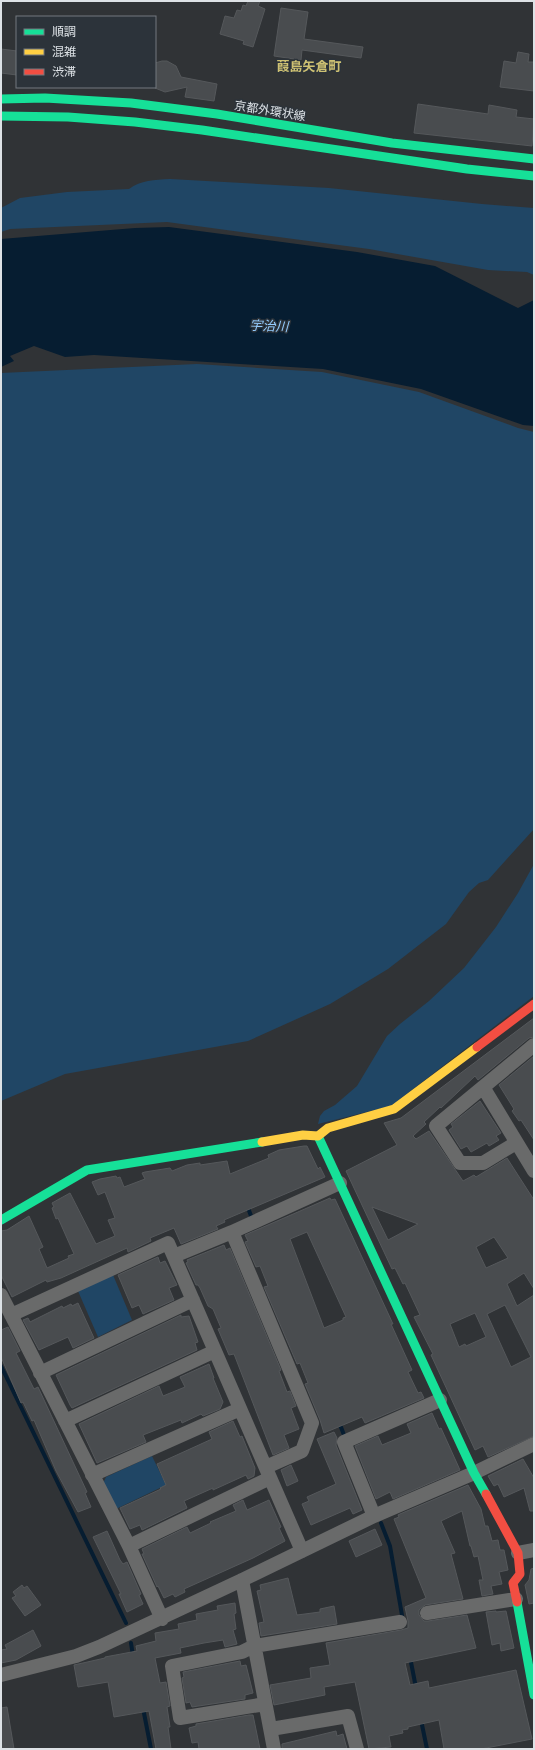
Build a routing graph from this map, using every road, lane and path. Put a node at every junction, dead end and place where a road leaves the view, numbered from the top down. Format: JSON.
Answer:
{"nodes":[{"id":1,"x":1,"y":99,"type":"edge"},
{"id":2,"x":1,"y":116,"type":"edge"},
{"id":3,"x":534,"y":159,"type":"edge"},
{"id":4,"x":534,"y":176,"type":"edge"},
{"id":5,"x":534,"y":1004,"type":"edge"},
{"id":6,"x":534,"y":1045,"type":"edge"},
{"id":7,"x":483,"y":1087,"type":"junction"},
{"id":8,"x":318,"y":1136,"type":"junction"},
{"id":9,"x":516,"y":1143,"type":"junction"},
{"id":10,"x":534,"y":1171,"type":"edge"},
{"id":11,"x":340,"y":1183,"type":"junction"},
{"id":12,"x":1,"y":1220,"type":"edge"},
{"id":13,"x":232,"y":1232,"type":"junction"},
{"id":14,"x":174,"y":1256,"type":"junction"},
{"id":15,"x":1,"y":1295,"type":"edge"},
{"id":16,"x":193,"y":1300,"type":"junction"},
{"id":17,"x":11,"y":1315,"type":"junction"},
{"id":18,"x":215,"y":1351,"type":"junction"},
{"id":19,"x":40,"y":1373,"type":"junction"},
{"id":20,"x":440,"y":1400,"type":"junction"},
{"id":21,"x":240,"y":1409,"type":"junction"},
{"id":22,"x":65,"y":1421,"type":"junction"},
{"id":23,"x":532,"y":1449,"type":"edge"},
{"id":24,"x":474,"y":1472,"type":"junction"},
{"id":25,"x":268,"y":1473,"type":"junction"},
{"id":26,"x":92,"y":1475,"type":"junction"},
{"id":27,"x":374,"y":1516,"type":"junction"},
{"id":28,"x":129,"y":1546,"type":"junction"},
{"id":29,"x":534,"y":1550,"type":"edge"},
{"id":30,"x":302,"y":1551,"type":"junction"},
{"id":31,"x":518,"y":1553,"type":"junction"},
{"id":32,"x":242,"y":1580,"type":"junction"},
{"id":33,"x":516,"y":1598,"type":"junction"},
{"id":34,"x":427,"y":1613,"type":"dead end"},
{"id":35,"x":162,"y":1619,"type":"junction"},
{"id":36,"x":400,"y":1622,"type":"dead end"},
{"id":37,"x":254,"y":1646,"type":"junction"},
{"id":38,"x":531,"y":1665,"type":"edge"},
{"id":39,"x":1,"y":1675,"type":"edge"},
{"id":40,"x":534,"y":1695,"type":"edge"},
{"id":41,"x":265,"y":1704,"type":"junction"},
{"id":42,"x":271,"y":1729,"type":"junction"},
{"id":43,"x":274,"y":1749,"type":"edge"},
{"id":44,"x":357,"y":1749,"type":"edge"}],
"edges":[{"from":1,"to":3,"type":"street","name":"京都外環状線"},
{"from":2,"to":4,"type":"street"},
{"from":5,"to":8,"type":"street"},
{"from":6,"to":7,"type":"street"},
{"from":7,"to":9,"type":"street"},
{"from":7,"to":9,"type":"street"},
{"from":8,"to":11,"type":"street"},
{"from":8,"to":12,"type":"street"},
{"from":9,"to":10,"type":"street"},
{"from":11,"to":13,"type":"street"},
{"from":11,"to":20,"type":"street"},
{"from":13,"to":14,"type":"street"},
{"from":13,"to":25,"type":"street"},
{"from":14,"to":16,"type":"street"},
{"from":14,"to":17,"type":"street"},
{"from":15,"to":17,"type":"street"},
{"from":16,"to":18,"type":"street"},
{"from":16,"to":19,"type":"street"},
{"from":17,"to":19,"type":"street"},
{"from":18,"to":21,"type":"street"},
{"from":18,"to":22,"type":"street"},
{"from":19,"to":22,"type":"street"},
{"from":20,"to":24,"type":"street"},
{"from":20,"to":27,"type":"street"},
{"from":21,"to":25,"type":"street"},
{"from":21,"to":26,"type":"street"},
{"from":22,"to":26,"type":"street"},
{"from":23,"to":24,"type":"street"},
{"from":24,"to":27,"type":"street"},
{"from":24,"to":31,"type":"street"},
{"from":25,"to":28,"type":"street"},
{"from":25,"to":30,"type":"street"},
{"from":26,"to":28,"type":"street"},
{"from":27,"to":30,"type":"street"},
{"from":28,"to":35,"type":"street"},
{"from":29,"to":31,"type":"street"},
{"from":30,"to":32,"type":"street"},
{"from":31,"to":33,"type":"street"},
{"from":32,"to":35,"type":"street"},
{"from":32,"to":37,"type":"street"},
{"from":33,"to":34,"type":"street"},
{"from":33,"to":38,"type":"street"},
{"from":35,"to":39,"type":"street"},
{"from":36,"to":37,"type":"street"},
{"from":37,"to":41,"type":"street"},
{"from":37,"to":41,"type":"street"},
{"from":38,"to":40,"type":"street"},
{"from":41,"to":42,"type":"street"},
{"from":42,"to":43,"type":"street"},
{"from":42,"to":44,"type":"street"}]}
